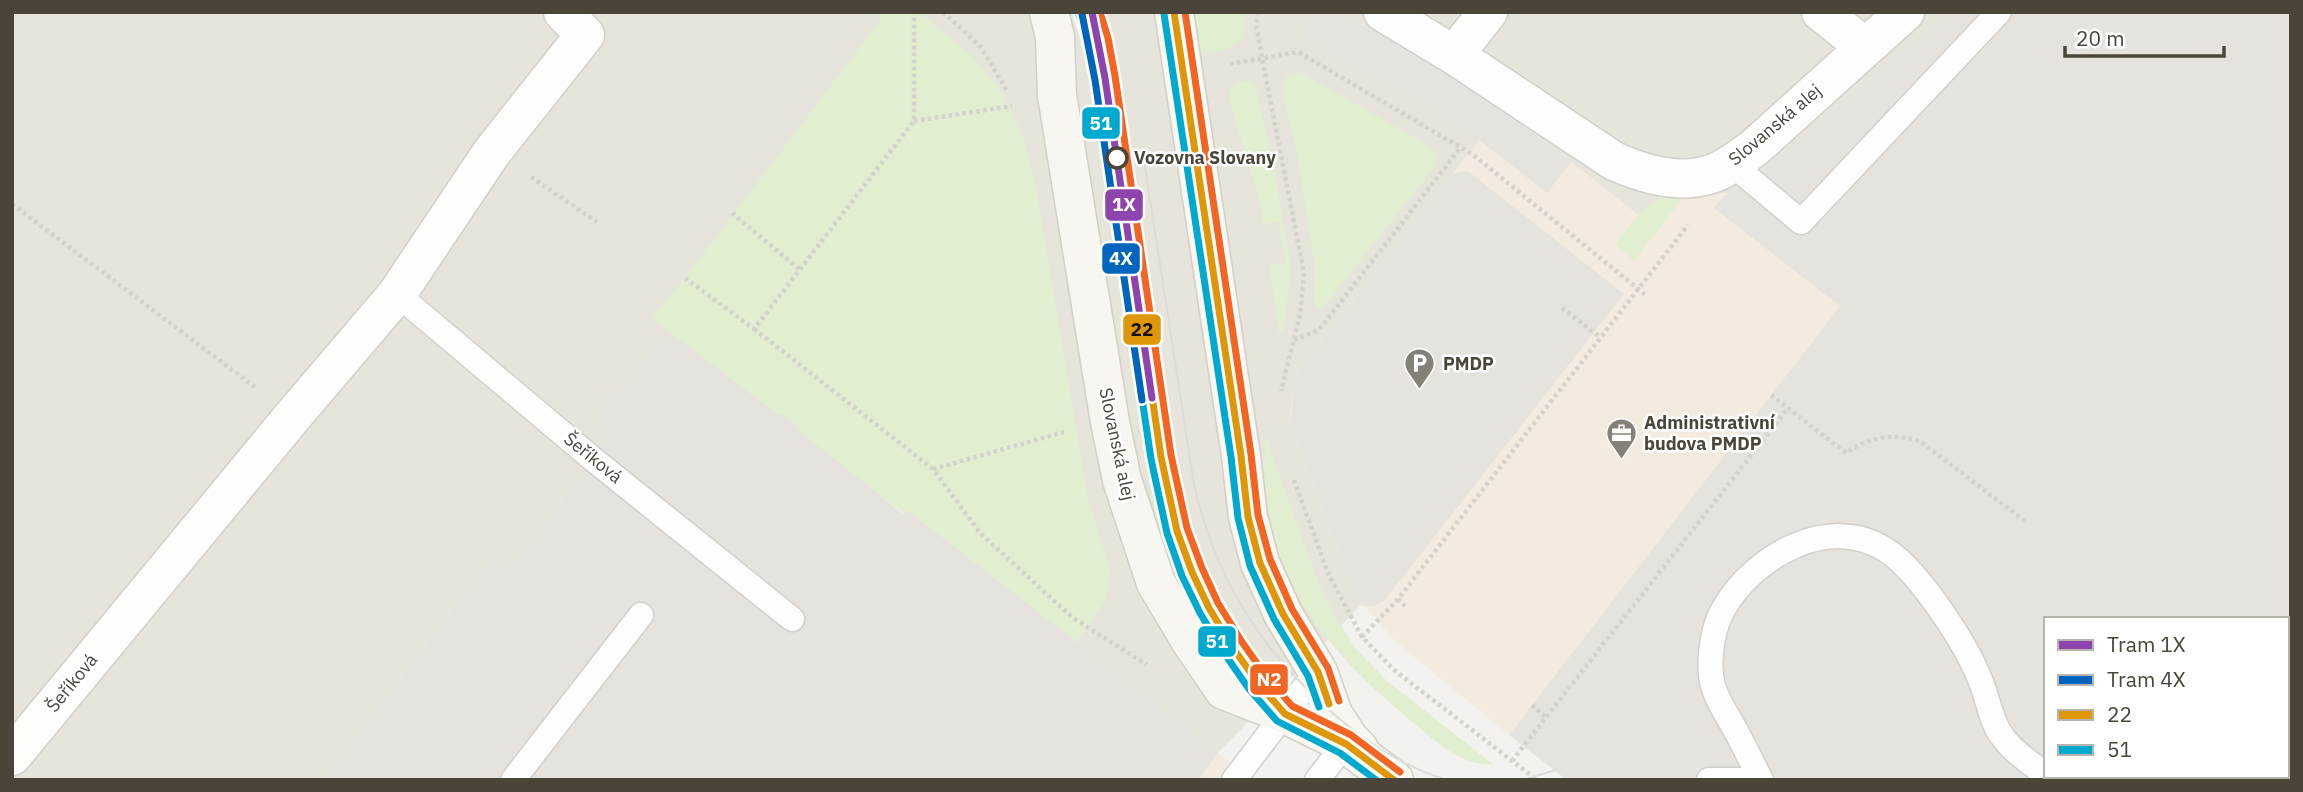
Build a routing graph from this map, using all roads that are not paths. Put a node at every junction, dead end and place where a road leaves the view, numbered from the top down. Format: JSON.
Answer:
{"nodes":[{"id":1,"x":563,"y":12,"type":"edge"},
{"id":2,"x":1049,"y":12,"type":"edge"},
{"id":3,"x":1089,"y":12,"type":"edge"},
{"id":4,"x":1174,"y":12,"type":"edge"},
{"id":5,"x":1383,"y":12,"type":"edge"},
{"id":6,"x":1488,"y":12,"type":"edge"},
{"id":7,"x":1821,"y":12,"type":"edge"},
{"id":8,"x":1905,"y":12,"type":"edge"},
{"id":9,"x":1999,"y":12,"type":"edge"},
{"id":10,"x":1865,"y":47,"type":"junction"},
{"id":11,"x":1454,"y":55,"type":"junction"},
{"id":12,"x":1722,"y":169,"type":"junction"},
{"id":13,"x":397,"y":294,"type":"junction"},
{"id":14,"x":641,"y":615,"type":"dead end"},
{"id":15,"x":792,"y":619,"type":"dead end"},
{"id":16,"x":1318,"y":672,"type":"junction"},
{"id":17,"x":1286,"y":714,"type":"junction"},
{"id":18,"x":12,"y":756,"type":"edge"},
{"id":19,"x":1365,"y":757,"type":"edge"},
{"id":20,"x":2044,"y":774,"type":"edge"},
{"id":21,"x":513,"y":780,"type":"edge"},
{"id":22,"x":1234,"y":780,"type":"edge"},
{"id":23,"x":1317,"y":780,"type":"edge"},
{"id":24,"x":1709,"y":780,"type":"edge"},
{"id":25,"x":1761,"y":780,"type":"edge"}],
"edges":[{"from":1,"to":13,"type":"street","name":"Šeříková"},
{"from":2,"to":17,"type":"main road","name":"Slovanská alej"},
{"from":3,"to":17,"type":"lane"},
{"from":4,"to":16,"type":"main road"},
{"from":5,"to":11,"type":"street","name":"Slovanská alej"},
{"from":6,"to":11,"type":"street"},
{"from":7,"to":10,"type":"street"},
{"from":8,"to":10,"type":"street","name":"Slovanská alej"},
{"from":9,"to":12,"type":"lane"},
{"from":10,"to":12,"type":"street","name":"Slovanská alej"},
{"from":11,"to":12,"type":"street","name":"Slovanská alej"},
{"from":13,"to":15,"type":"lane","name":"Šeříková"},
{"from":13,"to":18,"type":"street","name":"Šeříková"},
{"from":14,"to":21,"type":"lane"},
{"from":16,"to":17,"type":"lane"},
{"from":16,"to":19,"type":"main road"},
{"from":17,"to":19,"type":"main road","name":"Slovanská alej"},
{"from":17,"to":22,"type":"lane"},
{"from":19,"to":23,"type":"lane"},
{"from":20,"to":25,"type":"lane"},
{"from":24,"to":25,"type":"lane"}]}
